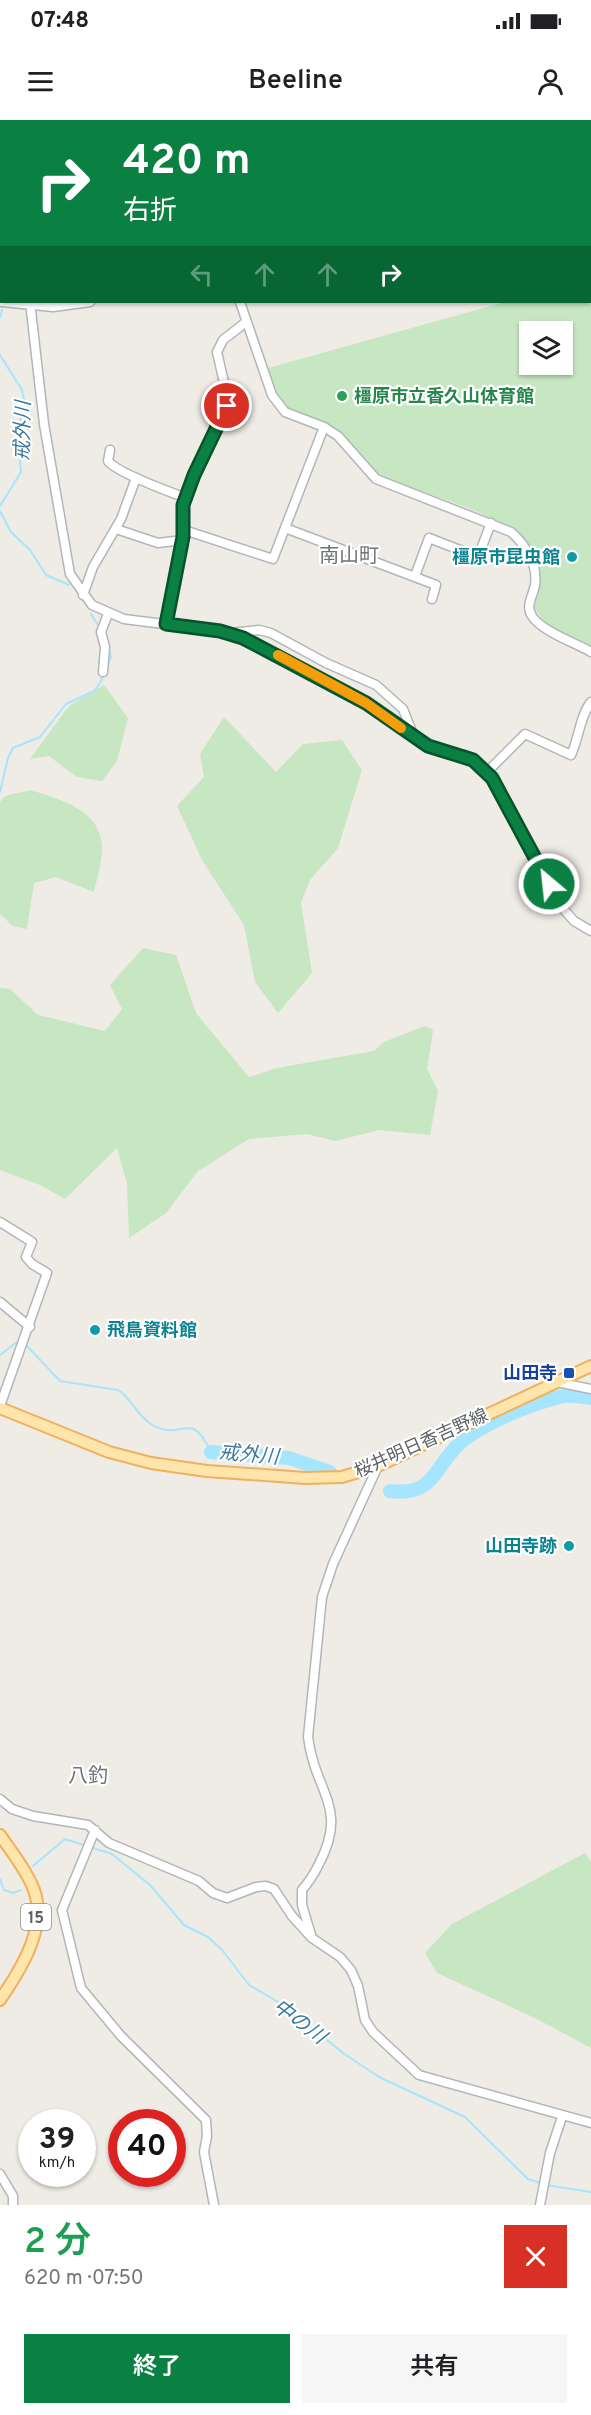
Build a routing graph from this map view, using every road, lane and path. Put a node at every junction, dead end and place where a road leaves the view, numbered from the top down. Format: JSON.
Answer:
{"nodes":[{"id":1,"x":30,"y":303,"type":"edge"},
{"id":2,"x":83,"y":303,"type":"edge"},
{"id":3,"x":240,"y":303,"type":"edge"},
{"id":4,"x":246,"y":322,"type":"junction"},
{"id":5,"x":324,"y":427,"type":"junction"},
{"id":6,"x":110,"y":450,"type":"dead end"},
{"id":7,"x":136,"y":478,"type":"junction"},
{"id":8,"x":186,"y":498,"type":"junction"},
{"id":9,"x":491,"y":523,"type":"junction"},
{"id":10,"x":285,"y":528,"type":"junction"},
{"id":11,"x":116,"y":529,"type":"junction"},
{"id":12,"x":184,"y":530,"type":"junction"},
{"id":13,"x":183,"y":540,"type":"junction"},
{"id":14,"x":415,"y":576,"type":"junction"},
{"id":15,"x":83,"y":595,"type":"junction"},
{"id":16,"x":432,"y":599,"type":"dead end"},
{"id":17,"x":108,"y":614,"type":"junction"},
{"id":18,"x":166,"y":624,"type":"junction"},
{"id":19,"x":231,"y":633,"type":"junction"},
{"id":20,"x":591,"y":652,"type":"edge"},
{"id":21,"x":103,"y":672,"type":"dead end"},
{"id":22,"x":591,"y":702,"type":"edge"},
{"id":23,"x":415,"y":738,"type":"junction"},
{"id":24,"x":488,"y":771,"type":"junction"},
{"id":25,"x":591,"y":931,"type":"edge"},
{"id":26,"x":0,"y":1222,"type":"edge"},
{"id":27,"x":0,"y":1302,"type":"edge"},
{"id":28,"x":30,"y":1327,"type":"junction"},
{"id":29,"x":591,"y":1366,"type":"edge"},
{"id":30,"x":556,"y":1382,"type":"junction"},
{"id":31,"x":591,"y":1389,"type":"edge"},
{"id":32,"x":0,"y":1407,"type":"edge"},
{"id":33,"x":378,"y":1466,"type":"junction"},
{"id":34,"x":0,"y":1800,"type":"edge"},
{"id":35,"x":95,"y":1830,"type":"junction"},
{"id":36,"x":0,"y":1835,"type":"edge"},
{"id":37,"x":312,"y":1938,"type":"junction"},
{"id":38,"x":0,"y":2000,"type":"edge"},
{"id":39,"x":562,"y":2117,"type":"junction"},
{"id":40,"x":591,"y":2123,"type":"edge"},
{"id":41,"x":0,"y":2174,"type":"edge"},
{"id":42,"x":13,"y":2205,"type":"edge"},
{"id":43,"x":214,"y":2205,"type":"edge"},
{"id":44,"x":540,"y":2205,"type":"edge"}],
"edges":[{"from":1,"to":2,"type":"street"},
{"from":1,"to":15,"type":"street"},
{"from":3,"to":4,"type":"street"},
{"from":4,"to":5,"type":"street"},
{"from":4,"to":8,"type":"street"},
{"from":5,"to":9,"type":"street"},
{"from":5,"to":10,"type":"street"},
{"from":6,"to":7,"type":"street"},
{"from":7,"to":8,"type":"street"},
{"from":7,"to":11,"type":"street"},
{"from":8,"to":12,"type":"street"},
{"from":9,"to":14,"type":"street"},
{"from":9,"to":20,"type":"street"},
{"from":10,"to":12,"type":"street"},
{"from":10,"to":14,"type":"street"},
{"from":11,"to":13,"type":"street"},
{"from":11,"to":15,"type":"street"},
{"from":12,"to":13,"type":"street"},
{"from":13,"to":18,"type":"street"},
{"from":14,"to":16,"type":"street"},
{"from":15,"to":17,"type":"street"},
{"from":17,"to":18,"type":"street"},
{"from":17,"to":21,"type":"street"},
{"from":18,"to":19,"type":"street"},
{"from":19,"to":23,"type":"street"},
{"from":19,"to":23,"type":"street"},
{"from":22,"to":24,"type":"street"},
{"from":23,"to":24,"type":"street"},
{"from":24,"to":25,"type":"street"},
{"from":26,"to":28,"type":"street"},
{"from":27,"to":28,"type":"street"},
{"from":28,"to":32,"type":"street"},
{"from":29,"to":30,"type":"main road","name":"桜井明日香吉野線"},
{"from":30,"to":31,"type":"street"},
{"from":30,"to":33,"type":"main road","name":"桜井明日香吉野線"},
{"from":32,"to":33,"type":"main road","name":"桜井明日香吉野線"},
{"from":33,"to":37,"type":"street"},
{"from":34,"to":35,"type":"street"},
{"from":35,"to":37,"type":"street"},
{"from":35,"to":43,"type":"street"},
{"from":36,"to":38,"type":"main road","number":"15"},
{"from":37,"to":39,"type":"street"},
{"from":39,"to":40,"type":"street"},
{"from":39,"to":44,"type":"street"},
{"from":41,"to":42,"type":"street"}]}
